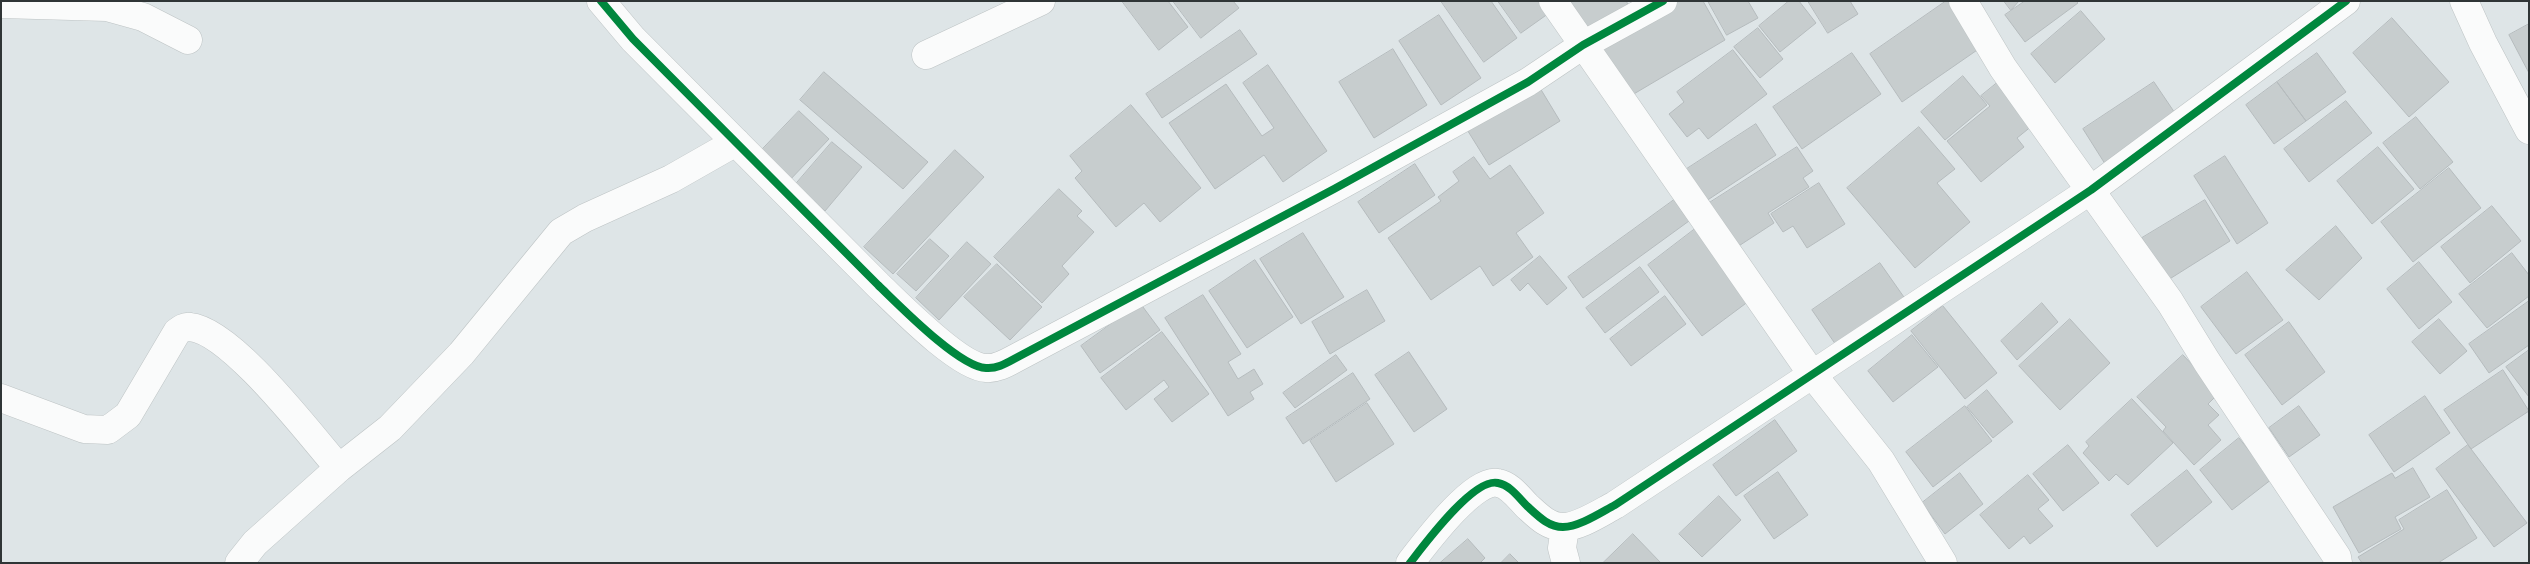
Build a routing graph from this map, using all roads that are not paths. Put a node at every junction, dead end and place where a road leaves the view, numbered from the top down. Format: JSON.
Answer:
{"nodes":[{"id":1,"x":601,"y":1,"type":"edge"},
{"id":2,"x":1040,"y":1,"type":"edge"},
{"id":3,"x":1552,"y":1,"type":"edge"},
{"id":4,"x":1662,"y":1,"type":"edge"},
{"id":5,"x":1963,"y":1,"type":"edge"},
{"id":6,"x":2346,"y":1,"type":"edge"},
{"id":7,"x":2464,"y":1,"type":"edge"},
{"id":8,"x":1,"y":4,"type":"edge"},
{"id":9,"x":188,"y":40,"type":"dead end"},
{"id":10,"x":1584,"y":45,"type":"junction"},
{"id":11,"x":926,"y":55,"type":"dead end"},
{"id":12,"x":2529,"y":130,"type":"edge"},
{"id":13,"x":736,"y":142,"type":"junction"},
{"id":14,"x":2092,"y":190,"type":"junction"},
{"id":15,"x":1812,"y":374,"type":"junction"},
{"id":16,"x":1,"y":398,"type":"edge"},
{"id":17,"x":339,"y":468,"type":"junction"},
{"id":18,"x":1565,"y":527,"type":"junction"},
{"id":19,"x":239,"y":563,"type":"edge"},
{"id":20,"x":1410,"y":563,"type":"edge"},
{"id":21,"x":1566,"y":563,"type":"edge"},
{"id":22,"x":1943,"y":563,"type":"edge"},
{"id":23,"x":2338,"y":563,"type":"edge"}],
"edges":[{"from":1,"to":13,"type":"street"},
{"from":2,"to":11,"type":"street"},
{"from":3,"to":10,"type":"street"},
{"from":4,"to":10,"type":"street"},
{"from":5,"to":14,"type":"street"},
{"from":6,"to":14,"type":"street"},
{"from":7,"to":12,"type":"street"},
{"from":8,"to":9,"type":"street"},
{"from":10,"to":13,"type":"street"},
{"from":10,"to":15,"type":"street"},
{"from":13,"to":17,"type":"street"},
{"from":14,"to":15,"type":"street"},
{"from":14,"to":23,"type":"street"},
{"from":15,"to":18,"type":"street"},
{"from":15,"to":22,"type":"street"},
{"from":16,"to":17,"type":"street"},
{"from":17,"to":19,"type":"street"},
{"from":18,"to":20,"type":"street"},
{"from":18,"to":21,"type":"street"}]}
